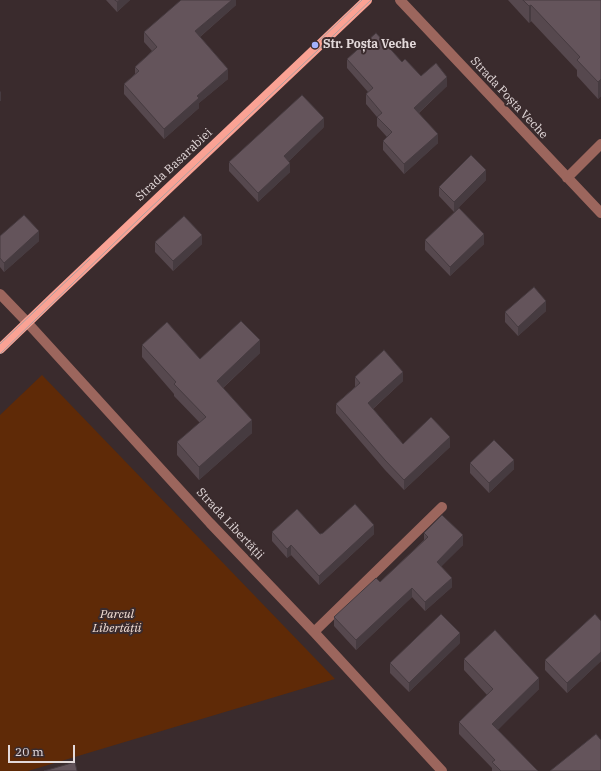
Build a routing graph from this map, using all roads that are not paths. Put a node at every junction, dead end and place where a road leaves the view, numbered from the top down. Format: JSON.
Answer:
{"nodes":[{"id":1,"x":367,"y":0,"type":"edge"},
{"id":2,"x":400,"y":0,"type":"edge"},
{"id":3,"x":601,"y":144,"type":"edge"},
{"id":4,"x":567,"y":178,"type":"junction"},
{"id":5,"x":601,"y":212,"type":"edge"},
{"id":6,"x":0,"y":294,"type":"edge"},
{"id":7,"x":27,"y":322,"type":"junction"},
{"id":8,"x":0,"y":349,"type":"edge"},
{"id":9,"x":442,"y":507,"type":"dead end"},
{"id":10,"x":314,"y":632,"type":"junction"},
{"id":11,"x":442,"y":771,"type":"edge"}],
"edges":[{"from":1,"to":7,"type":"main road","name":"Strada Basarabiei"},
{"from":2,"to":4,"type":"street","name":"Strada Poșta Veche"},
{"from":3,"to":4,"type":"street"},
{"from":4,"to":5,"type":"street","name":"Strada Poșta Veche"},
{"from":6,"to":7,"type":"street","name":"Strada Libertății"},
{"from":7,"to":8,"type":"main road","name":"Strada Basarabiei"},
{"from":7,"to":10,"type":"street","name":"Strada Libertății"},
{"from":9,"to":10,"type":"street"},
{"from":10,"to":11,"type":"street","name":"Strada Libertății"}]}
